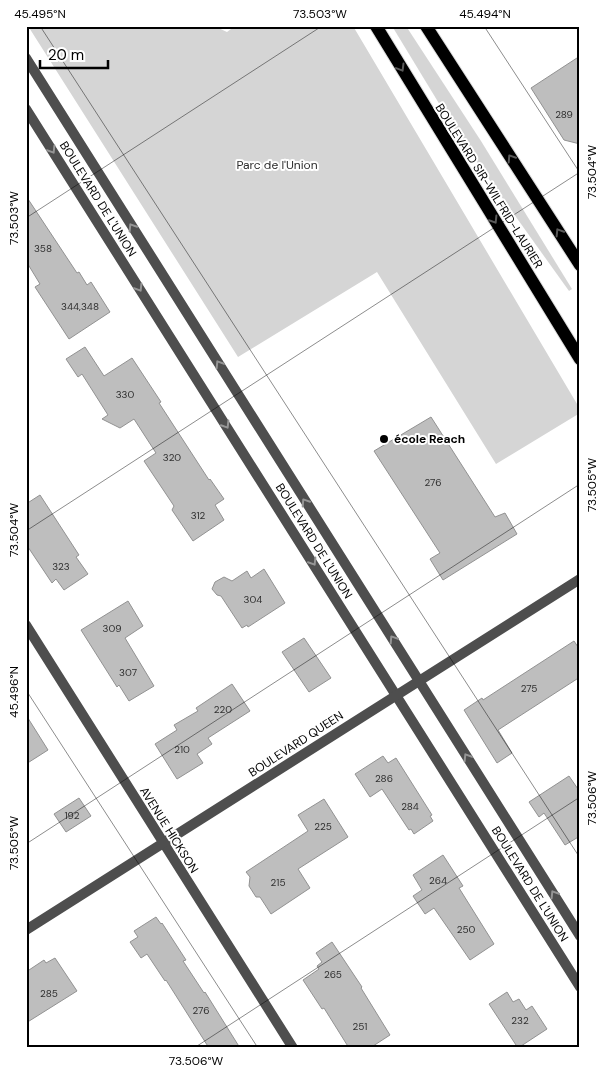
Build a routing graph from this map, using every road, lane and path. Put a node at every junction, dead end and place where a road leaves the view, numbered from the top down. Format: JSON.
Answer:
{"nodes":[{"id":1,"x":376,"y":26,"type":"edge"},
{"id":2,"x":426,"y":26,"type":"edge"},
{"id":3,"x":26,"y":58,"type":"edge"},
{"id":4,"x":26,"y":109,"type":"edge"},
{"id":5,"x":580,"y":265,"type":"edge"},
{"id":6,"x":580,"y":359,"type":"edge"},
{"id":7,"x":580,"y":579,"type":"edge"},
{"id":8,"x":26,"y":626,"type":"edge"},
{"id":9,"x":419,"y":680,"type":"junction"},
{"id":10,"x":396,"y":694,"type":"junction"},
{"id":11,"x":163,"y":844,"type":"junction"},
{"id":12,"x":26,"y":930,"type":"edge"},
{"id":13,"x":580,"y":936,"type":"edge"},
{"id":14,"x":580,"y":987,"type":"edge"},
{"id":15,"x":293,"y":1048,"type":"edge"}],
"edges":[{"from":1,"to":6,"type":"main road","name":"BOULEVARD SIR-WILFRID-LAURIER","one_way":true},
{"from":5,"to":2,"type":"main road","one_way":true},
{"from":9,"to":3,"type":"street","name":"BOULEVARD DE L'UNION","one_way":true},
{"from":4,"to":10,"type":"street","name":"BOULEVARD DE L'UNION","one_way":true},
{"from":7,"to":9,"type":"street","name":"BOULEVARD QUEEN"},
{"from":8,"to":11,"type":"street","name":"AVENUE HICKSON"},
{"from":9,"to":10,"type":"street","name":"BOULEVARD QUEEN"},
{"from":13,"to":9,"type":"street","name":"BOULEVARD DE L'UNION","one_way":true},
{"from":10,"to":11,"type":"street","name":"BOULEVARD QUEEN"},
{"from":10,"to":14,"type":"street","name":"BOULEVARD DE L'UNION"},
{"from":11,"to":12,"type":"street","name":"BOULEVARD QUEEN"},
{"from":11,"to":15,"type":"street","name":"AVENUE HICKSON"}]}
